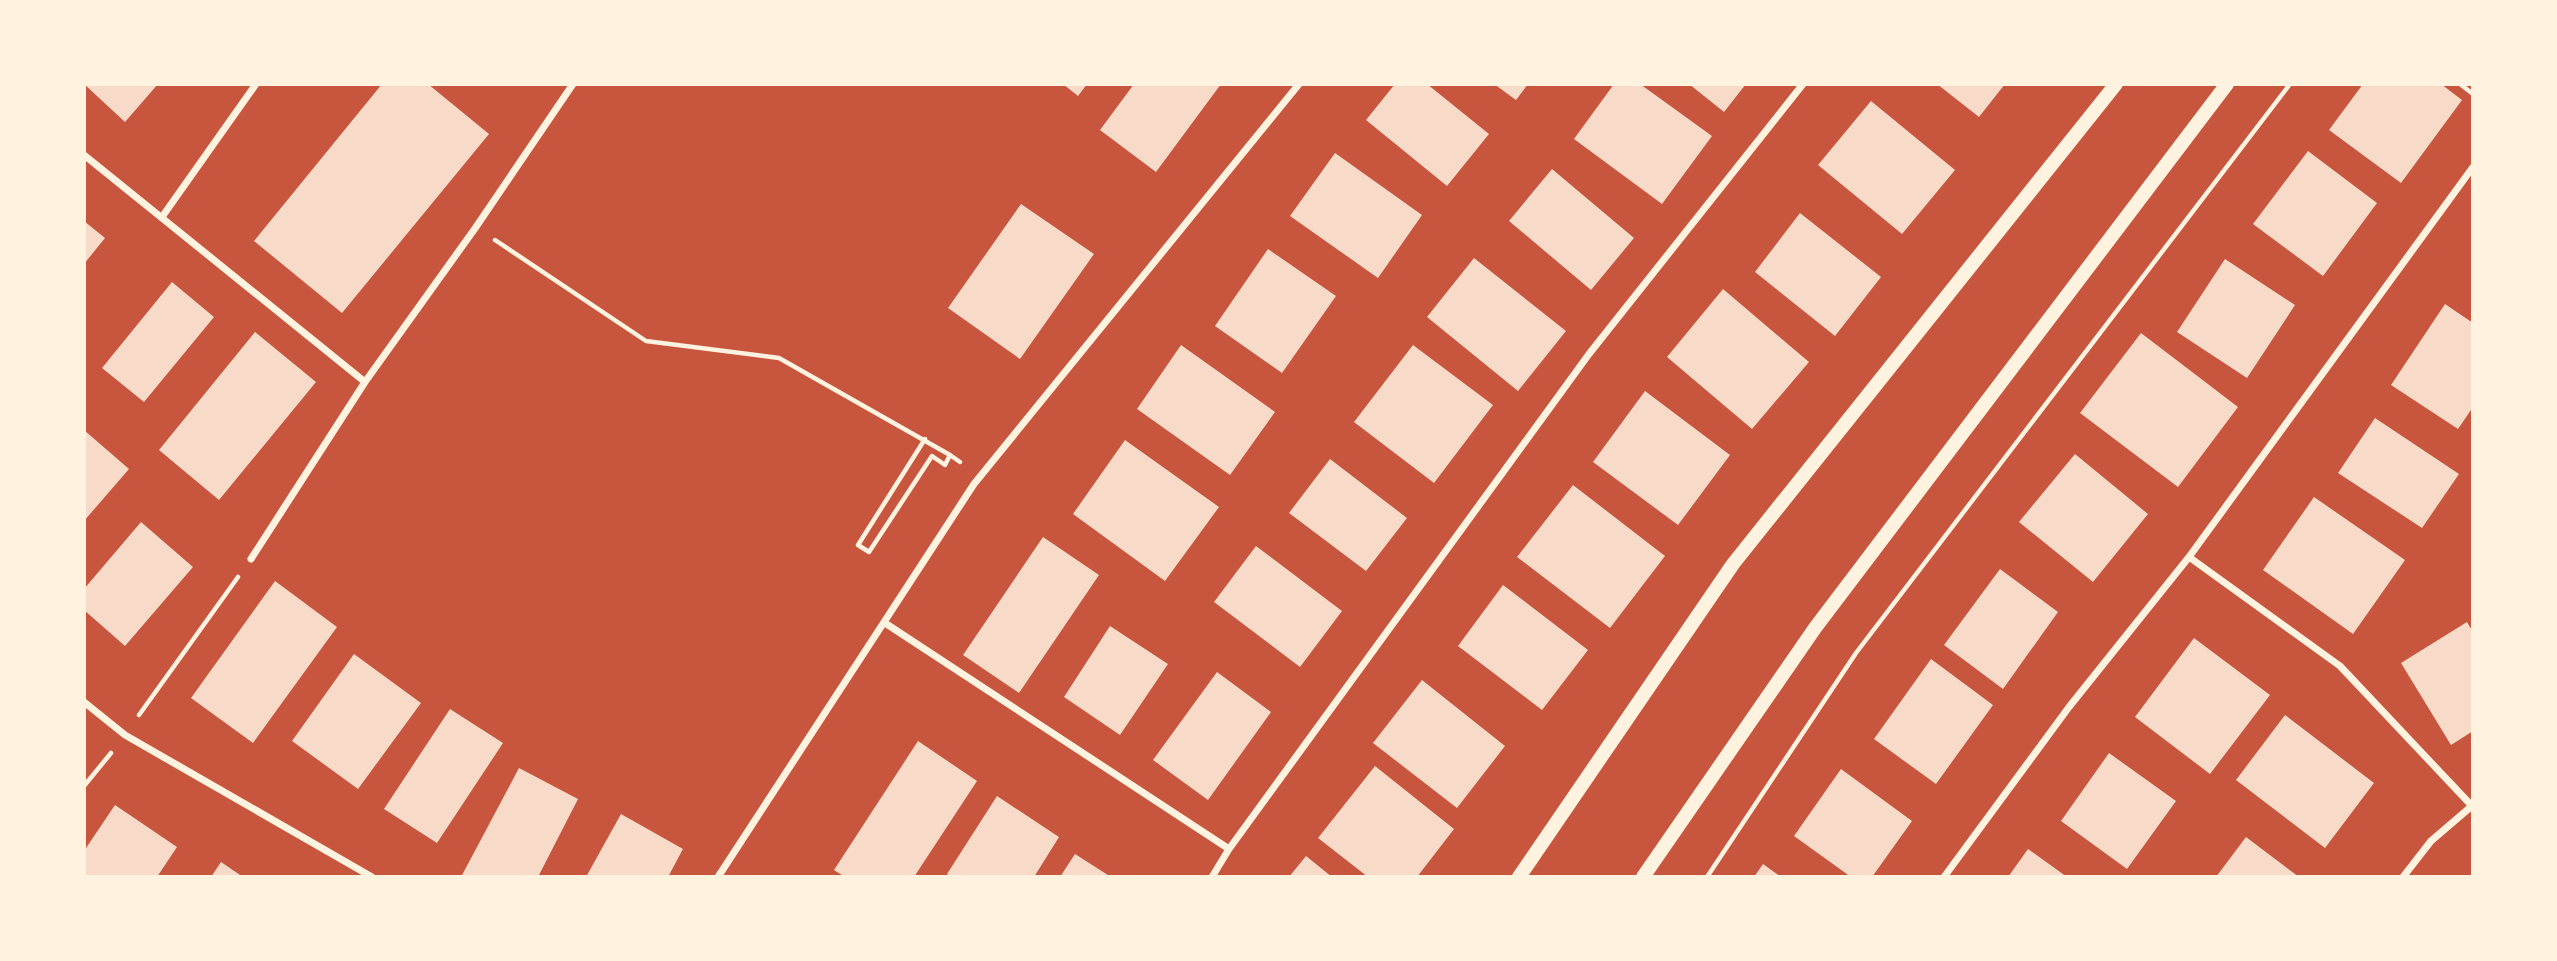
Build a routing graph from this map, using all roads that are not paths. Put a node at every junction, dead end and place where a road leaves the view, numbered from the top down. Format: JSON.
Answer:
{"nodes":[{"id":1,"x":256,"y":84,"type":"edge"},
{"id":2,"x":573,"y":84,"type":"edge"},
{"id":3,"x":1299,"y":84,"type":"edge"},
{"id":4,"x":1803,"y":84,"type":"edge"},
{"id":5,"x":2116,"y":84,"type":"edge"},
{"id":6,"x":2227,"y":84,"type":"edge"},
{"id":7,"x":84,"y":155,"type":"edge"},
{"id":8,"x":2473,"y":167,"type":"edge"},
{"id":9,"x":162,"y":217,"type":"junction"},
{"id":10,"x":365,"y":382,"type":"junction"},
{"id":11,"x":2189,"y":556,"type":"junction"},
{"id":12,"x":251,"y":559,"type":"road end"},
{"id":13,"x":885,"y":623,"type":"junction"},
{"id":14,"x":84,"y":702,"type":"edge"},
{"id":15,"x":2472,"y":806,"type":"edge"},
{"id":16,"x":1229,"y":849,"type":"junction"},
{"id":17,"x":372,"y":877,"type":"edge"},
{"id":18,"x":718,"y":877,"type":"edge"},
{"id":19,"x":1212,"y":877,"type":"edge"},
{"id":20,"x":1519,"y":877,"type":"edge"},
{"id":21,"x":1643,"y":877,"type":"edge"},
{"id":22,"x":1944,"y":877,"type":"edge"},
{"id":23,"x":2403,"y":877,"type":"edge"}],
"edges":[{"from":1,"to":9,"type":"street"},
{"from":2,"to":10,"type":"street"},
{"from":3,"to":13,"type":"street"},
{"from":4,"to":16,"type":"street"},
{"from":5,"to":20,"type":"main road"},
{"from":6,"to":21,"type":"main road"},
{"from":7,"to":9,"type":"street"},
{"from":8,"to":11,"type":"street"},
{"from":9,"to":10,"type":"street"},
{"from":10,"to":12,"type":"street"},
{"from":11,"to":15,"type":"street"},
{"from":11,"to":22,"type":"street"},
{"from":13,"to":16,"type":"street"},
{"from":13,"to":18,"type":"street"},
{"from":14,"to":17,"type":"street"},
{"from":15,"to":23,"type":"street"},
{"from":16,"to":19,"type":"street"}]}
